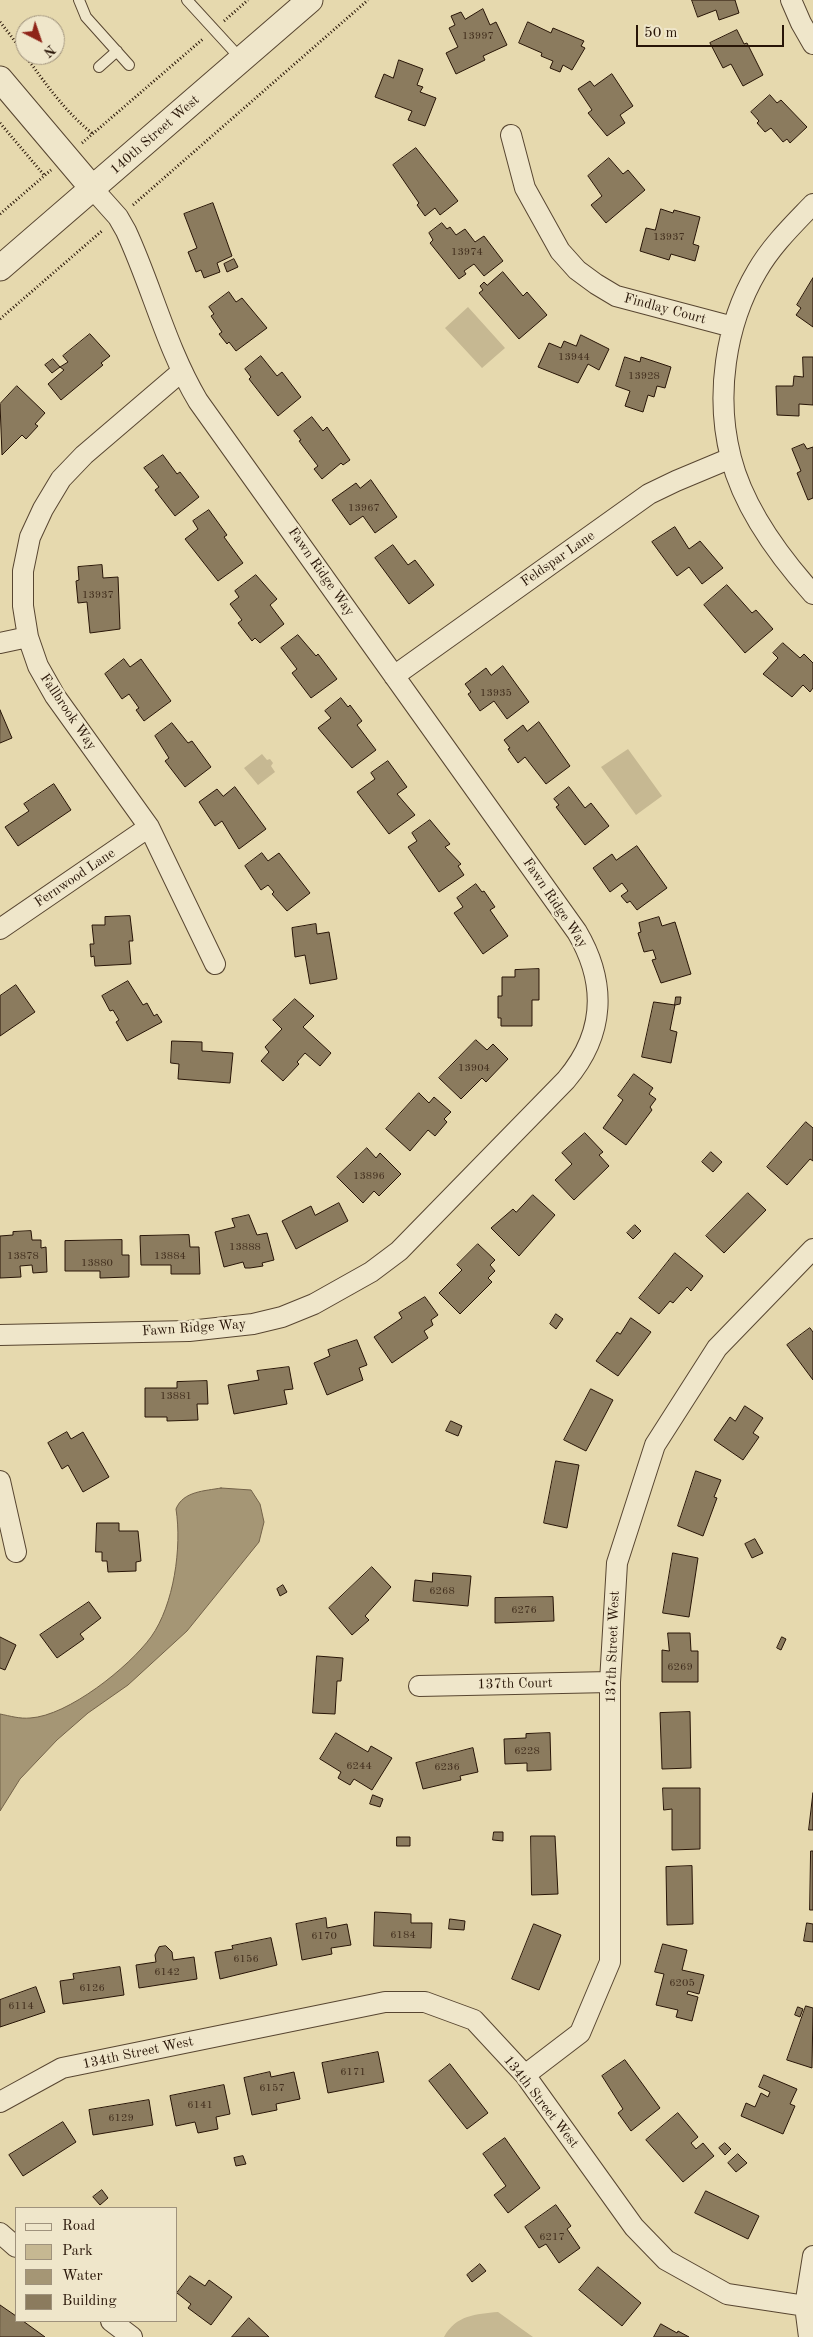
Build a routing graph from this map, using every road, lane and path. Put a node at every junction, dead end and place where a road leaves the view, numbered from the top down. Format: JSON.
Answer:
{"nodes":[{"id":1,"x":79,"y":0,"type":"edge"},
{"id":2,"x":185,"y":0,"type":"edge"},
{"id":3,"x":248,"y":0,"type":"edge"},
{"id":4,"x":310,"y":0,"type":"edge"},
{"id":5,"x":368,"y":0,"type":"edge"},
{"id":6,"x":791,"y":0,"type":"edge"},
{"id":7,"x":0,"y":22,"type":"edge"},
{"id":8,"x":213,"y":30,"type":"junction"},
{"id":9,"x":813,"y":44,"type":"edge"},
{"id":10,"x":117,"y":51,"type":"junction"},
{"id":11,"x":241,"y":59,"type":"junction"},
{"id":12,"x":129,"y":66,"type":"dead end"},
{"id":13,"x":99,"y":67,"type":"dead end"},
{"id":14,"x":0,"y":79,"type":"edge"},
{"id":15,"x":0,"y":123,"type":"edge"},
{"id":16,"x":511,"y":135,"type":"dead end"},
{"id":17,"x":93,"y":189,"type":"junction"},
{"id":18,"x":138,"y":200,"type":"dead end"},
{"id":19,"x":813,"y":204,"type":"edge"},
{"id":20,"x":0,"y":214,"type":"edge"},
{"id":21,"x":101,"y":232,"type":"dead end"},
{"id":22,"x":0,"y":268,"type":"edge"},
{"id":23,"x":0,"y":319,"type":"edge"},
{"id":24,"x":733,"y":327,"type":"junction"},
{"id":25,"x":181,"y":372,"type":"junction"},
{"id":26,"x":731,"y":458,"type":"junction"},
{"id":27,"x":813,"y":594,"type":"edge"},
{"id":28,"x":28,"y":637,"type":"junction"},
{"id":29,"x":0,"y":644,"type":"edge"},
{"id":30,"x":394,"y":676,"type":"junction"},
{"id":31,"x":149,"y":827,"type":"junction"},
{"id":32,"x":0,"y":929,"type":"edge"},
{"id":33,"x":215,"y":964,"type":"dead end"},
{"id":34,"x":813,"y":1249,"type":"edge"},
{"id":35,"x":0,"y":1335,"type":"edge"},
{"id":36,"x":0,"y":1481,"type":"edge"},
{"id":37,"x":16,"y":1552,"type":"dead end"},
{"id":38,"x":610,"y":1682,"type":"junction"},
{"id":39,"x":420,"y":1686,"type":"dead end"},
{"id":40,"x":525,"y":2075,"type":"junction"},
{"id":41,"x":0,"y":2102,"type":"edge"},
{"id":42,"x":0,"y":2233,"type":"edge"},
{"id":43,"x":15,"y":2246,"type":"edge"},
{"id":44,"x":813,"y":2256,"type":"edge"},
{"id":45,"x":809,"y":2307,"type":"edge"},
{"id":46,"x":112,"y":2322,"type":"edge"},
{"id":47,"x":132,"y":2337,"type":"edge"},
{"id":48,"x":809,"y":2337,"type":"edge"}],
"edges":[{"from":1,"to":10,"type":"lane"},
{"from":2,"to":8,"type":"lane"},
{"from":3,"to":8,"type":"path"},
{"from":4,"to":11,"type":"street","name":"140th Street West"},
{"from":5,"to":18,"type":"path"},
{"from":6,"to":9,"type":"street"},
{"from":7,"to":8,"type":"path"},
{"from":8,"to":11,"type":"lane"},
{"from":10,"to":12,"type":"lane"},
{"from":10,"to":13,"type":"lane"},
{"from":11,"to":17,"type":"street","name":"140th Street West"},
{"from":14,"to":17,"type":"street"},
{"from":15,"to":20,"type":"path"},
{"from":16,"to":24,"type":"street","name":"Findlay Court"},
{"from":17,"to":22,"type":"street","name":"140th Street West"},
{"from":17,"to":25,"type":"street","name":"Fawn Ridge Way"},
{"from":19,"to":24,"type":"street"},
{"from":21,"to":23,"type":"path"},
{"from":24,"to":26,"type":"street"},
{"from":25,"to":28,"type":"street","name":"Fallbrook Way"},
{"from":25,"to":30,"type":"street","name":"Fawn Ridge Way"},
{"from":26,"to":27,"type":"street"},
{"from":26,"to":30,"type":"street","name":"Feldspar Lane"},
{"from":28,"to":29,"type":"street"},
{"from":28,"to":31,"type":"street","name":"Fallbrook Way"},
{"from":30,"to":35,"type":"street","name":"Fawn Ridge Way"},
{"from":31,"to":32,"type":"street","name":"Fernwood Lane"},
{"from":31,"to":33,"type":"street","name":"Fallbrook Way"},
{"from":34,"to":38,"type":"street","name":"137th Street West"},
{"from":36,"to":37,"type":"street"},
{"from":38,"to":39,"type":"street","name":"137th Court"},
{"from":38,"to":40,"type":"street","name":"137th Street West"},
{"from":40,"to":41,"type":"street","name":"134th Street West"},
{"from":40,"to":45,"type":"street","name":"134th Street West"},
{"from":42,"to":43,"type":"street"},
{"from":44,"to":45,"type":"street"},
{"from":45,"to":48,"type":"street"},
{"from":46,"to":47,"type":"street"}]}
